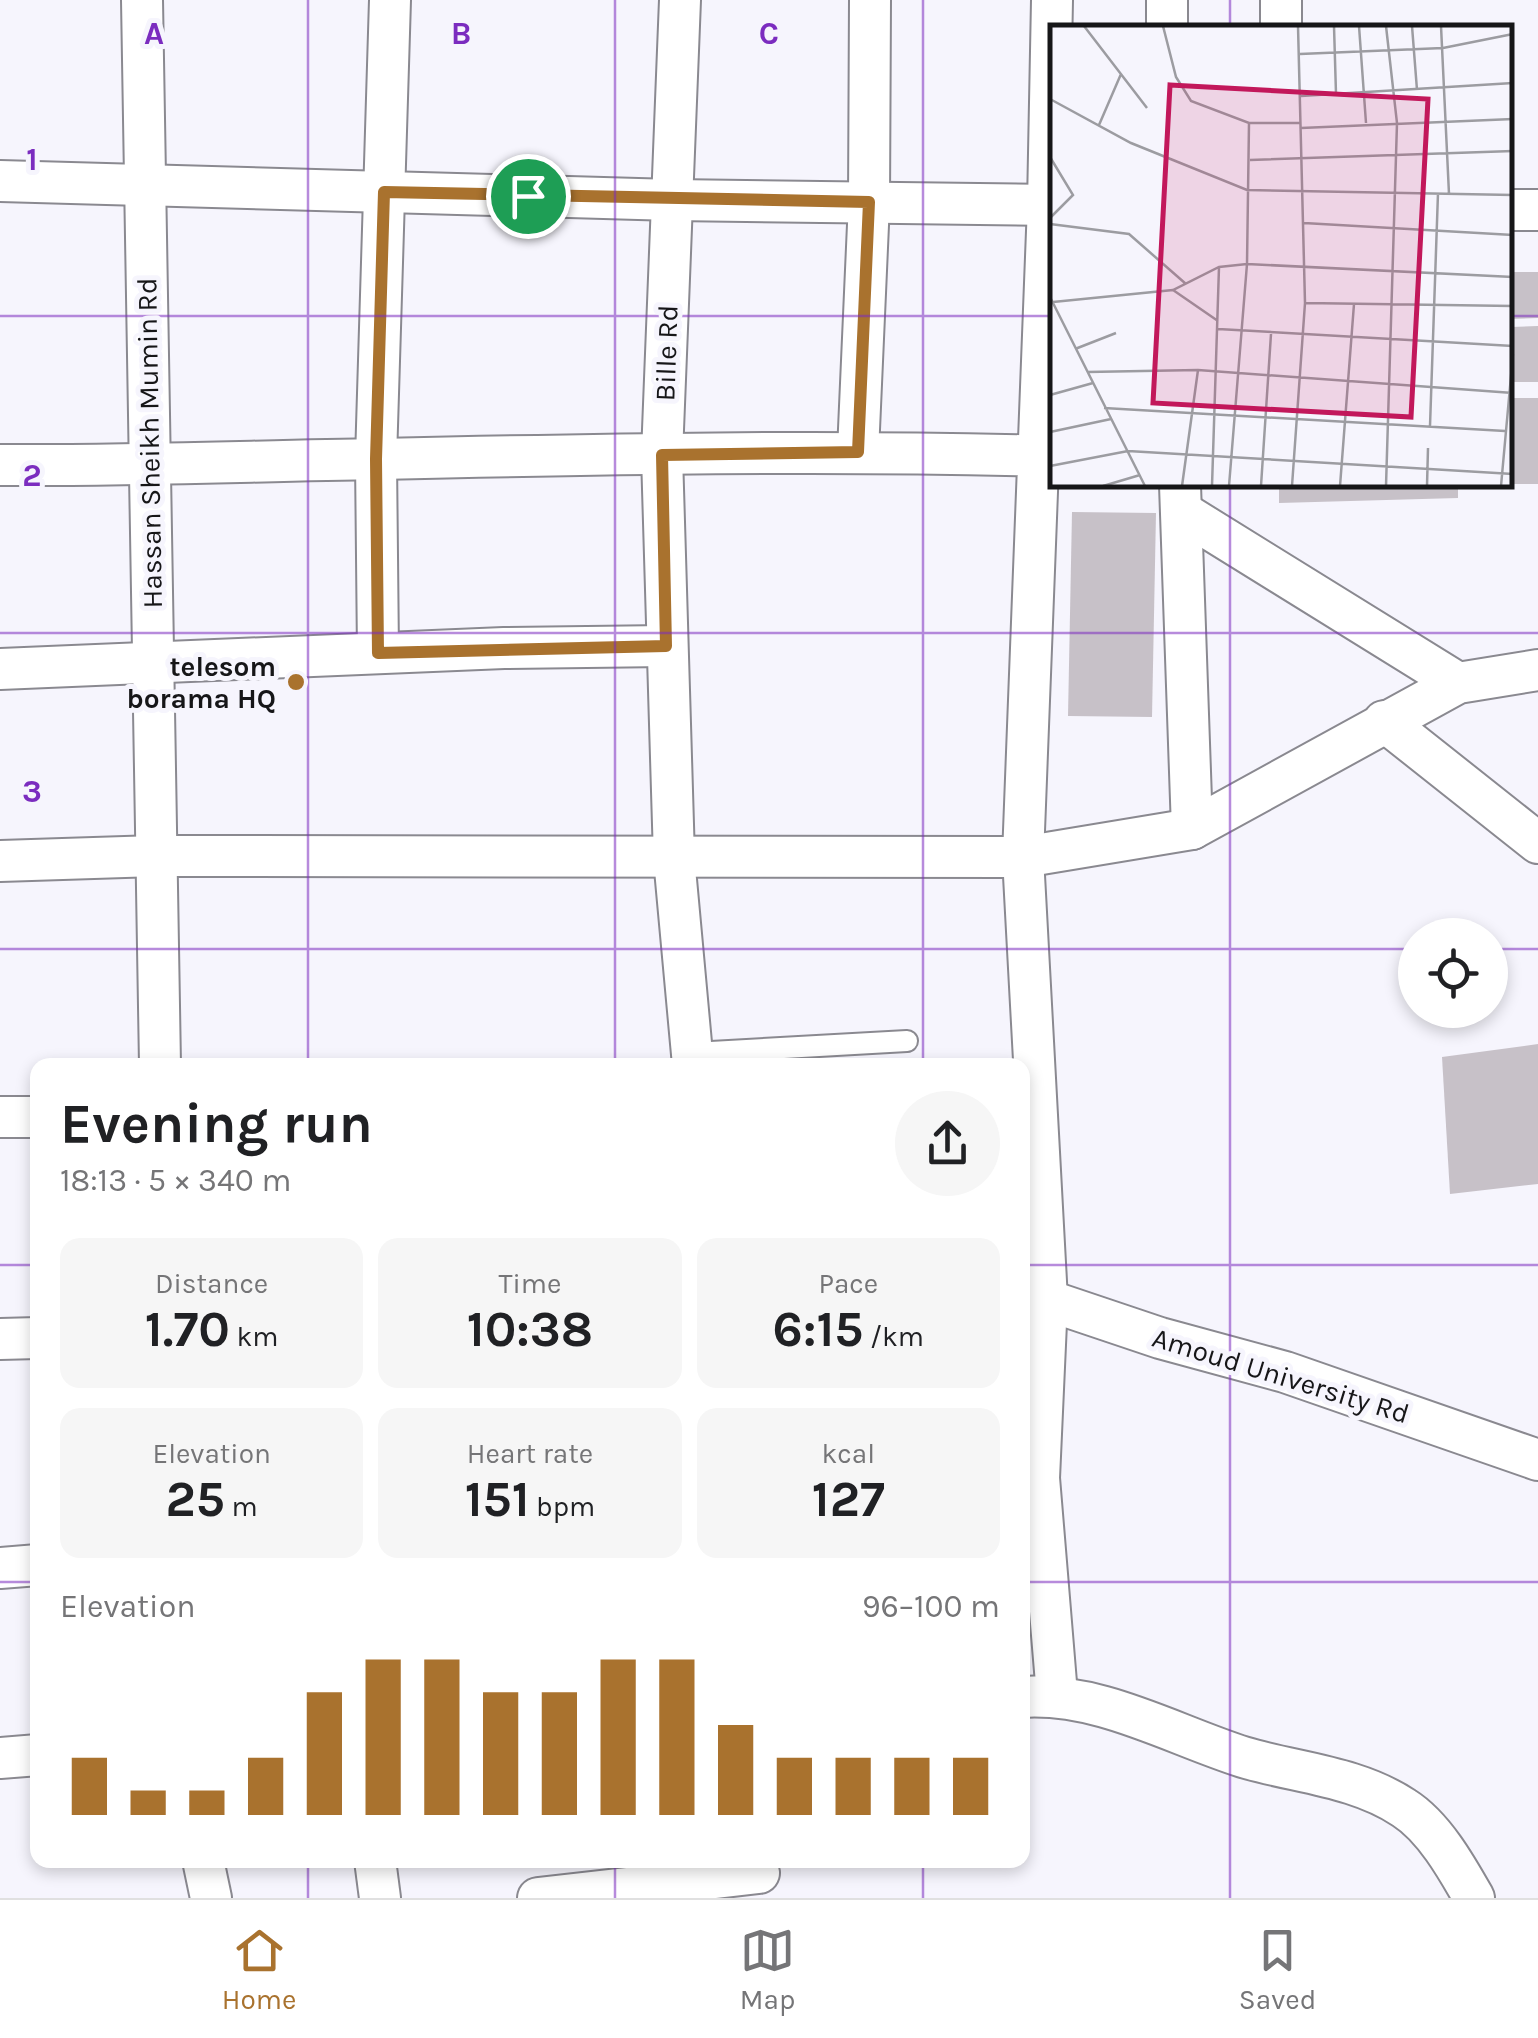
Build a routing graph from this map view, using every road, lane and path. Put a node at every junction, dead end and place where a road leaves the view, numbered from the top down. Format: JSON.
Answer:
{"nodes":[{"id":1,"x":142,"y":0,"type":"edge"},
{"id":2,"x":390,"y":0,"type":"edge"},
{"id":3,"x":680,"y":0,"type":"edge"},
{"id":4,"x":870,"y":0,"type":"edge"},
{"id":5,"x":1052,"y":0,"type":"edge"},
{"id":6,"x":1166,"y":0,"type":"edge"},
{"id":7,"x":1052,"y":25,"type":"edge"},
{"id":8,"x":1167,"y":25,"type":"edge"},
{"id":9,"x":0,"y":181,"type":"edge"},
{"id":10,"x":145,"y":185,"type":"junction"},
{"id":11,"x":384,"y":192,"type":"junction"},
{"id":12,"x":673,"y":200,"type":"junction"},
{"id":13,"x":869,"y":202,"type":"junction"},
{"id":14,"x":1050,"y":205,"type":"edge"},
{"id":15,"x":1050,"y":255,"type":"edge"},
{"id":16,"x":858,"y":452,"type":"junction"},
{"id":17,"x":662,"y":455,"type":"junction"},
{"id":18,"x":1046,"y":456,"type":"edge"},
{"id":19,"x":376,"y":459,"type":"junction"},
{"id":20,"x":0,"y":465,"type":"edge"},
{"id":21,"x":148,"y":466,"type":"junction"},
{"id":22,"x":1181,"y":499,"type":"edge"},
{"id":23,"x":666,"y":646,"type":"junction"},
{"id":24,"x":378,"y":653,"type":"junction"},
{"id":25,"x":153,"y":664,"type":"junction"},
{"id":26,"x":0,"y":669,"type":"edge"},
{"id":27,"x":1538,"y":670,"type":"edge"},
{"id":28,"x":1458,"y":683,"type":"junction"},
{"id":29,"x":1384,"y":721,"type":"junction"},
{"id":30,"x":1192,"y":829,"type":"junction"},
{"id":31,"x":1538,"y":842,"type":"edge"},
{"id":32,"x":156,"y":856,"type":"junction"},
{"id":33,"x":1023,"y":856,"type":"junction"},
{"id":34,"x":674,"y":858,"type":"junction"},
{"id":35,"x":0,"y":861,"type":"edge"},
{"id":36,"x":907,"y":1041,"type":"dead end"},
{"id":37,"x":160,"y":1058,"type":"edge"},
{"id":38,"x":693,"y":1058,"type":"edge"},
{"id":39,"x":705,"y":1058,"type":"edge"},
{"id":40,"x":1028,"y":1058,"type":"edge"},
{"id":41,"x":1030,"y":1114,"type":"edge"},
{"id":42,"x":0,"y":1117,"type":"edge"},
{"id":43,"x":30,"y":1117,"type":"edge"},
{"id":44,"x":1035,"y":1299,"type":"edge"},
{"id":45,"x":30,"y":1338,"type":"edge"},
{"id":46,"x":0,"y":1339,"type":"edge"},
{"id":47,"x":1538,"y":1460,"type":"edge"},
{"id":48,"x":1031,"y":1479,"type":"edge"},
{"id":49,"x":30,"y":1566,"type":"edge"},
{"id":50,"x":0,"y":1568,"type":"edge"},
{"id":51,"x":1040,"y":1696,"type":"edge"},
{"id":52,"x":30,"y":1756,"type":"edge"},
{"id":53,"x":0,"y":1758,"type":"edge"},
{"id":54,"x":205,"y":1868,"type":"edge"},
{"id":55,"x":376,"y":1868,"type":"edge"},
{"id":56,"x":759,"y":1877,"type":"edge"},
{"id":57,"x":211,"y":1898,"type":"edge"},
{"id":58,"x":380,"y":1898,"type":"edge"},
{"id":59,"x":538,"y":1898,"type":"edge"},
{"id":60,"x":549,"y":1898,"type":"edge"},
{"id":61,"x":1474,"y":1898,"type":"edge"}],
"edges":[{"from":1,"to":10,"type":"street","name":"Hassan Sheikh Mumin Rd"},
{"from":2,"to":11,"type":"street"},
{"from":3,"to":12,"type":"street","name":"Bille Rd"},
{"from":4,"to":13,"type":"street"},
{"from":5,"to":7,"type":"street"},
{"from":6,"to":8,"type":"street"},
{"from":9,"to":10,"type":"street"},
{"from":10,"to":11,"type":"street"},
{"from":10,"to":21,"type":"street","name":"Hassan Sheikh Mumin Rd"},
{"from":11,"to":12,"type":"street"},
{"from":11,"to":19,"type":"street"},
{"from":12,"to":13,"type":"street"},
{"from":12,"to":17,"type":"street","name":"Bille Rd"},
{"from":13,"to":14,"type":"street"},
{"from":13,"to":16,"type":"street"},
{"from":15,"to":18,"type":"street"},
{"from":16,"to":17,"type":"street"},
{"from":16,"to":18,"type":"street"},
{"from":17,"to":19,"type":"street"},
{"from":17,"to":23,"type":"street","name":"Bille Rd"},
{"from":18,"to":33,"type":"street"},
{"from":19,"to":21,"type":"street"},
{"from":19,"to":24,"type":"street"},
{"from":20,"to":21,"type":"street"},
{"from":21,"to":25,"type":"street","name":"Hassan Sheikh Mumin Rd"},
{"from":22,"to":28,"type":"street"},
{"from":22,"to":30,"type":"street"},
{"from":23,"to":24,"type":"street"},
{"from":23,"to":34,"type":"street","name":"Bille Rd"},
{"from":24,"to":25,"type":"street"},
{"from":25,"to":26,"type":"street"},
{"from":25,"to":32,"type":"street","name":"Hassan Sheikh Mumin Rd"},
{"from":27,"to":28,"type":"street"},
{"from":28,"to":29,"type":"street"},
{"from":29,"to":30,"type":"street"},
{"from":29,"to":31,"type":"street"},
{"from":30,"to":33,"type":"street"},
{"from":32,"to":34,"type":"street"},
{"from":32,"to":35,"type":"street"},
{"from":32,"to":37,"type":"street","name":"Hassan Sheikh Mumin Rd"},
{"from":33,"to":34,"type":"street"},
{"from":33,"to":40,"type":"street"},
{"from":34,"to":38,"type":"street","name":"Bille Rd"},
{"from":36,"to":39,"type":"lane"},
{"from":41,"to":44,"type":"street"},
{"from":42,"to":43,"type":"street"},
{"from":44,"to":47,"type":"street","name":"Amoud University Rd"},
{"from":44,"to":48,"type":"street"},
{"from":45,"to":46,"type":"street"},
{"from":48,"to":51,"type":"street"},
{"from":49,"to":50,"type":"street"},
{"from":51,"to":61,"type":"street"},
{"from":52,"to":53,"type":"street"},
{"from":54,"to":57,"type":"street"},
{"from":55,"to":58,"type":"street"},
{"from":56,"to":60,"type":"street"},
{"from":59,"to":60,"type":"street"}]}
